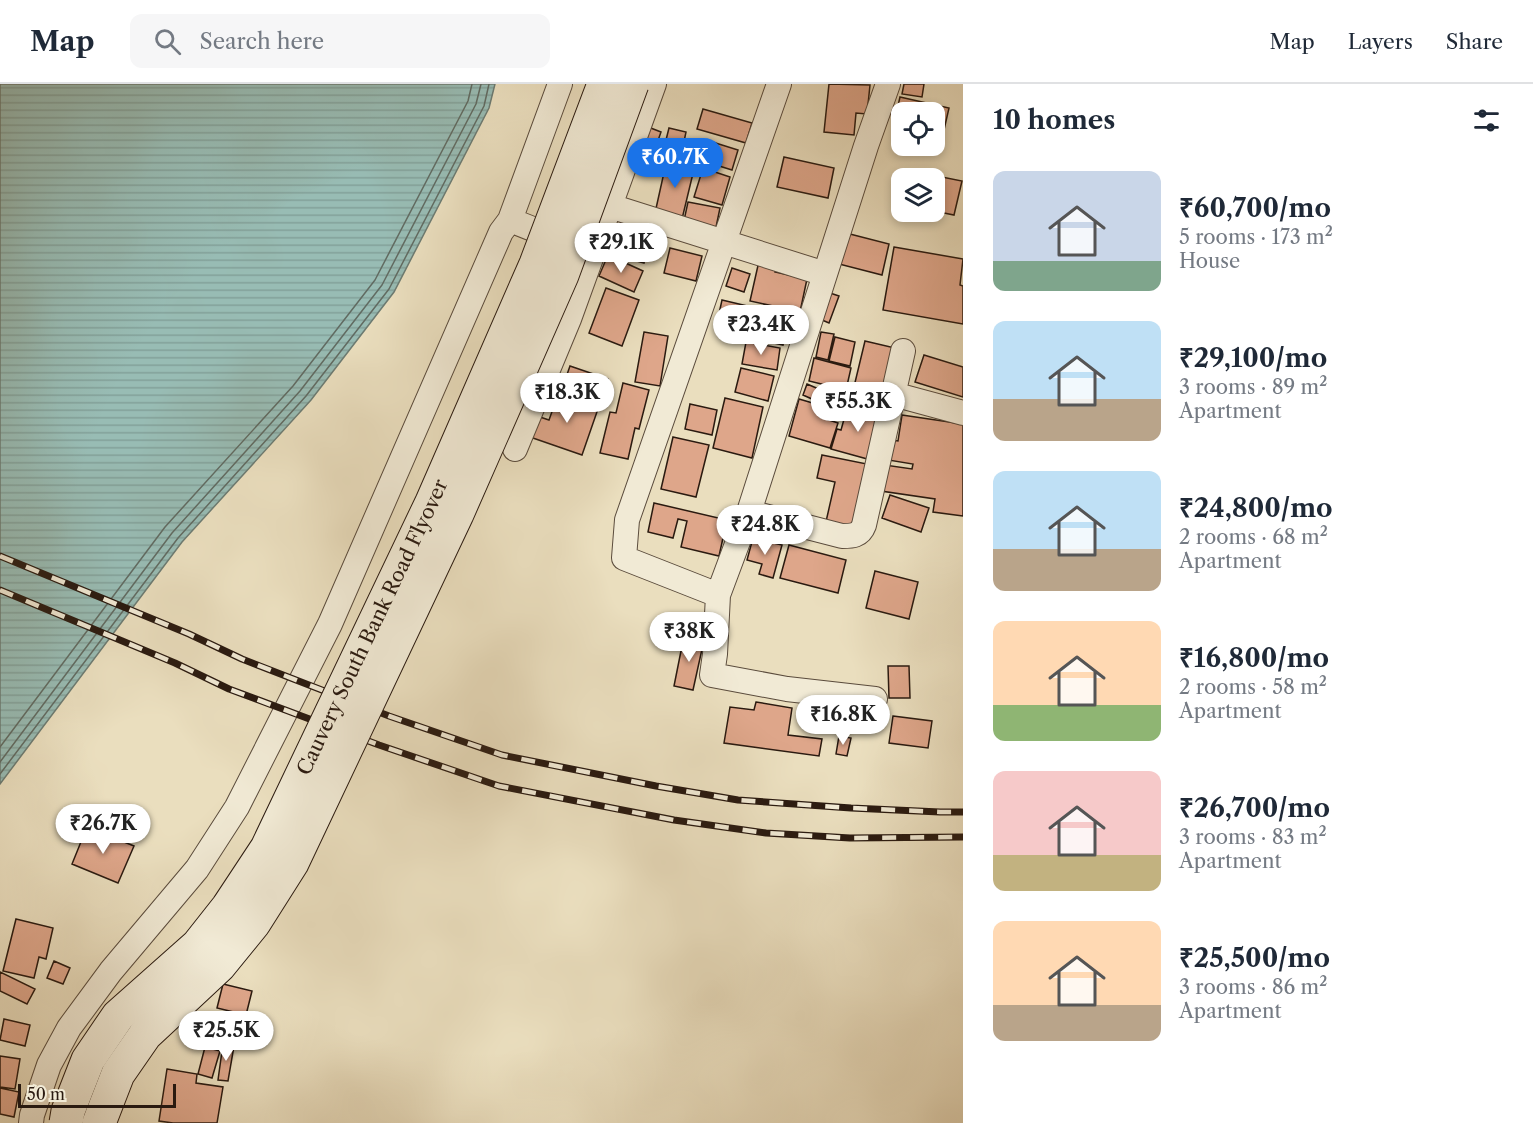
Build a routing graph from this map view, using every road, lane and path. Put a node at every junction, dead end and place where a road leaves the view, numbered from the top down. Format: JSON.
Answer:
{"nodes":[{"id":1,"x":560,"y":84,"type":"edge"},
{"id":2,"x":604,"y":84,"type":"edge"},
{"id":3,"x":632,"y":84,"type":"edge"},
{"id":4,"x":654,"y":84,"type":"edge"},
{"id":5,"x":779,"y":84,"type":"edge"},
{"id":6,"x":888,"y":84,"type":"edge"},
{"id":7,"x":610,"y":206,"type":"junction"},
{"id":8,"x":510,"y":220,"type":"junction"},
{"id":9,"x":723,"y":243,"type":"junction"},
{"id":10,"x":593,"y":253,"type":"junction"},
{"id":11,"x":825,"y":274,"type":"junction"},
{"id":12,"x":903,"y":351,"type":"dead end"},
{"id":13,"x":893,"y":394,"type":"junction"},
{"id":14,"x":963,"y":413,"type":"edge"},
{"id":15,"x":514,"y":449,"type":"dead end"},
{"id":16,"x":749,"y":512,"type":"junction"},
{"id":17,"x":718,"y":595,"type":"junction"},
{"id":18,"x":875,"y":699,"type":"dead end"},
{"id":19,"x":32,"y":1123,"type":"edge"},
{"id":20,"x":66,"y":1123,"type":"edge"},
{"id":21,"x":99,"y":1123,"type":"edge"}],
"edges":[{"from":1,"to":8,"type":"street"},
{"from":2,"to":20,"type":"main road","name":"Cauvery South Bank Road Flyover","bridge":true},
{"from":3,"to":21,"type":"main road","name":"Cauvery South Bank Road Flyover","bridge":true},
{"from":4,"to":7,"type":"street"},
{"from":5,"to":9,"type":"street"},
{"from":6,"to":11,"type":"street"},
{"from":7,"to":9,"type":"street"},
{"from":7,"to":10,"type":"street"},
{"from":8,"to":10,"type":"street"},
{"from":8,"to":19,"type":"street"},
{"from":9,"to":11,"type":"street"},
{"from":9,"to":17,"type":"street"},
{"from":10,"to":15,"type":"street"},
{"from":11,"to":16,"type":"street"},
{"from":12,"to":13,"type":"street"},
{"from":13,"to":14,"type":"street"},
{"from":13,"to":16,"type":"street"},
{"from":16,"to":17,"type":"street"},
{"from":17,"to":18,"type":"street"}]}
